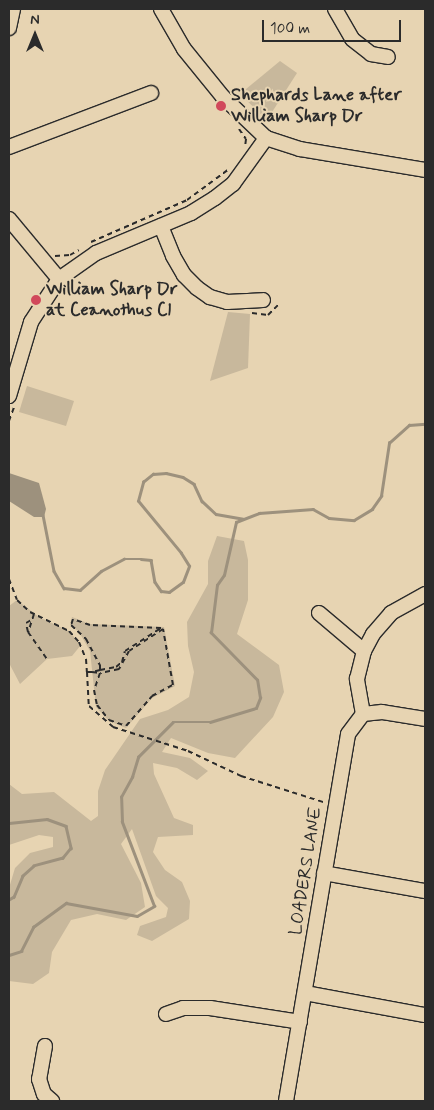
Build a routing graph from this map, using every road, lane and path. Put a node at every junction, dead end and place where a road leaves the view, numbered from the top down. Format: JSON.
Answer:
{"nodes":[{"id":1,"x":13,"y":9,"type":"edge"},
{"id":2,"x":161,"y":9,"type":"edge"},
{"id":3,"x":335,"y":9,"type":"edge"},
{"id":4,"x":9,"y":28,"type":"edge"},
{"id":5,"x":388,"y":57,"type":"dead end"},
{"id":6,"x":151,"y":93,"type":"dead end"},
{"id":7,"x":237,"y":127,"type":"dead end"},
{"id":8,"x":266,"y":138,"type":"junction"},
{"id":9,"x":9,"y":147,"type":"edge"},
{"id":10,"x":243,"y":153,"type":"dead end"},
{"id":11,"x":232,"y":165,"type":"dead end"},
{"id":12,"x":425,"y":170,"type":"edge"},
{"id":13,"x":9,"y":219,"type":"edge"},
{"id":14,"x":161,"y":226,"type":"junction"},
{"id":15,"x":51,"y":254,"type":"dead end"},
{"id":16,"x":59,"y":278,"type":"junction"},
{"id":17,"x":263,"y":300,"type":"dead end"},
{"id":18,"x":9,"y":396,"type":"edge"},
{"id":19,"x":9,"y":579,"type":"edge"},
{"id":20,"x":425,"y":594,"type":"edge"},
{"id":21,"x":319,"y":613,"type":"dead end"},
{"id":22,"x":34,"y":614,"type":"junction"},
{"id":23,"x":33,"y":619,"type":"junction"},
{"id":24,"x":28,"y":632,"type":"junction"},
{"id":25,"x":364,"y":651,"type":"junction"},
{"id":26,"x":47,"y":658,"type":"dead end"},
{"id":27,"x":100,"y":671,"type":"junction"},
{"id":28,"x":87,"y":672,"type":"junction"},
{"id":29,"x":363,"y":714,"type":"junction"},
{"id":30,"x":425,"y":719,"type":"edge"},
{"id":31,"x":336,"y":806,"type":"junction"},
{"id":32,"x":324,"y":873,"type":"junction"},
{"id":33,"x":425,"y":891,"type":"edge"},
{"id":34,"x":305,"y":993,"type":"junction"},
{"id":35,"x":166,"y":1014,"type":"dead end"},
{"id":36,"x":425,"y":1015,"type":"edge"},
{"id":37,"x":300,"y":1022,"type":"junction"},
{"id":38,"x":45,"y":1046,"type":"dead end"},
{"id":39,"x":52,"y":1101,"type":"edge"},
{"id":40,"x":286,"y":1101,"type":"edge"}],
"edges":[{"from":1,"to":4,"type":"street"},
{"from":2,"to":8,"type":"street"},
{"from":3,"to":5,"type":"street"},
{"from":6,"to":9,"type":"street"},
{"from":7,"to":10,"type":"path"},
{"from":8,"to":12,"type":"street"},
{"from":8,"to":14,"type":"street"},
{"from":11,"to":15,"type":"path"},
{"from":13,"to":16,"type":"street"},
{"from":14,"to":16,"type":"street"},
{"from":14,"to":17,"type":"street"},
{"from":16,"to":18,"type":"street"},
{"from":19,"to":22,"type":"path"},
{"from":20,"to":25,"type":"street"},
{"from":21,"to":25,"type":"street"},
{"from":22,"to":23,"type":"path"},
{"from":22,"to":28,"type":"path"},
{"from":23,"to":24,"type":"path"},
{"from":23,"to":24,"type":"path"},
{"from":24,"to":26,"type":"path"},
{"from":25,"to":29,"type":"street"},
{"from":27,"to":27,"type":"path"},
{"from":27,"to":27,"type":"path"},
{"from":27,"to":28,"type":"path"},
{"from":28,"to":31,"type":"path"},
{"from":29,"to":30,"type":"street"},
{"from":29,"to":31,"type":"street","name":"LOADERS LANE"},
{"from":31,"to":32,"type":"street","name":"LOADERS LANE"},
{"from":32,"to":33,"type":"street"},
{"from":32,"to":34,"type":"street","name":"LOADERS LANE"},
{"from":34,"to":36,"type":"street"},
{"from":34,"to":37,"type":"street","name":"LOADERS LANE"},
{"from":35,"to":37,"type":"street"},
{"from":37,"to":40,"type":"street","name":"LOADERS LANE"},
{"from":38,"to":39,"type":"street"}]}
